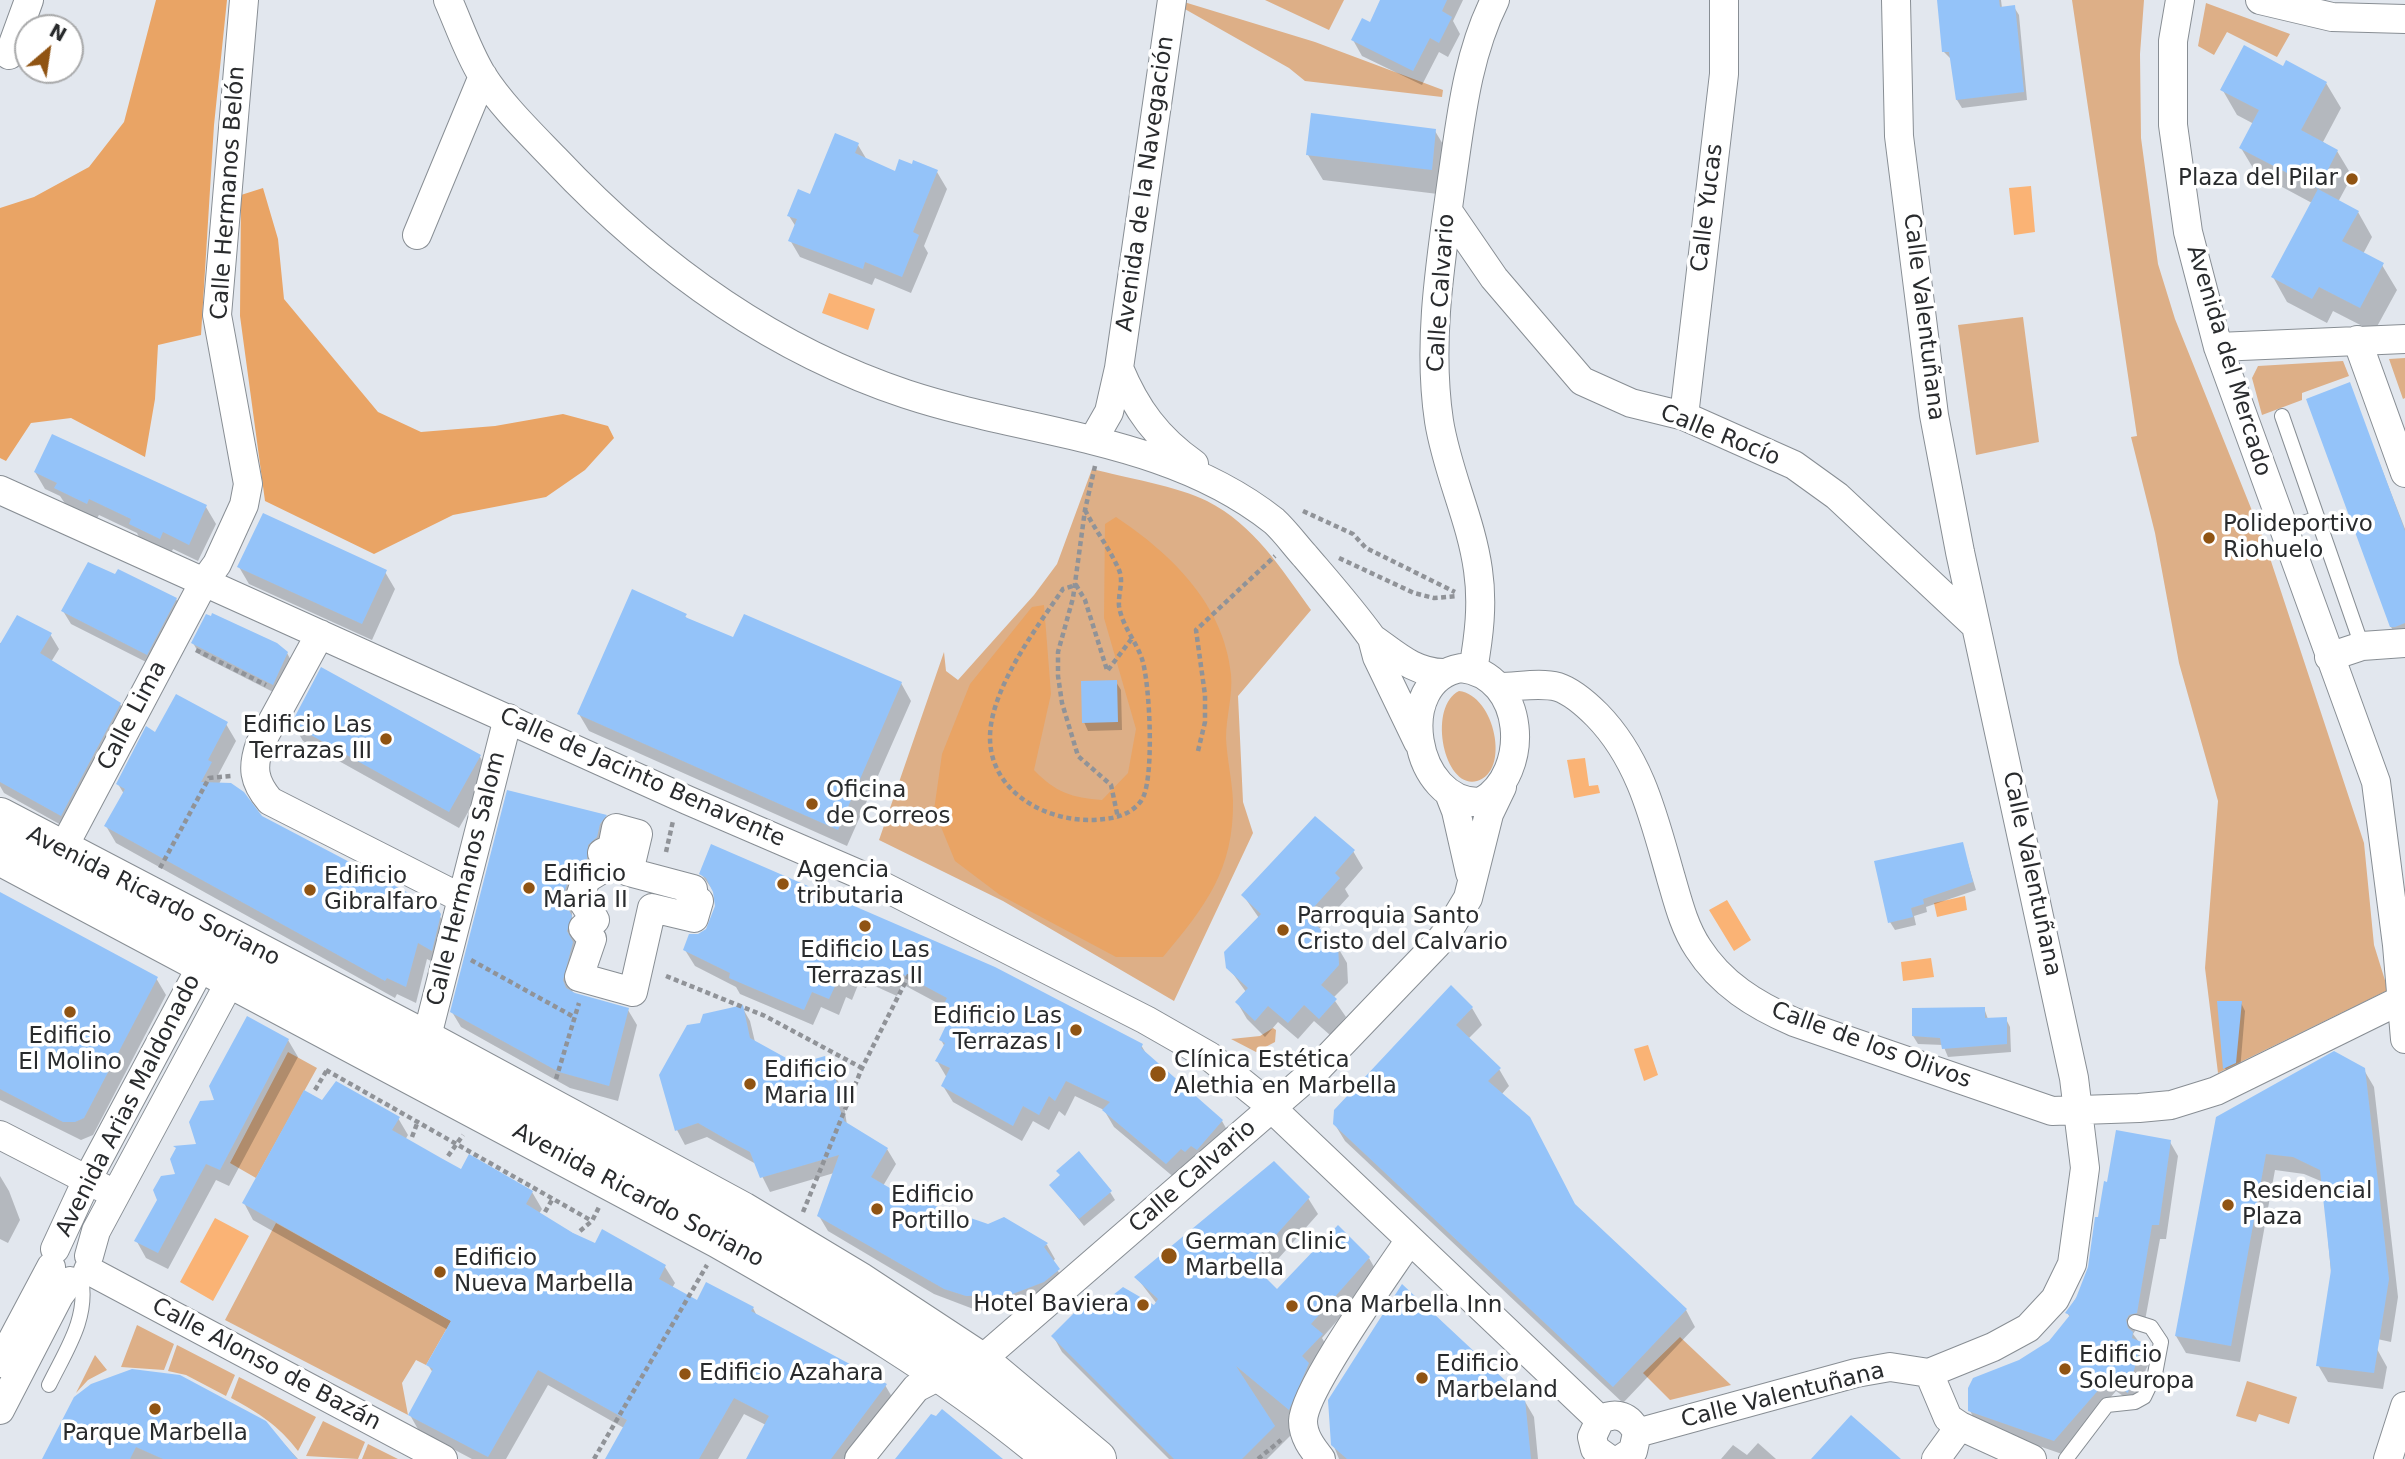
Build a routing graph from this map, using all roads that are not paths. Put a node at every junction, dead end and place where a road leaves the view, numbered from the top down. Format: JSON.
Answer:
{"nodes":[{"id":1,"x":29,"y":0,"type":"edge"},
{"id":2,"x":244,"y":0,"type":"edge"},
{"id":3,"x":448,"y":0,"type":"edge"},
{"id":4,"x":1172,"y":0,"type":"edge"},
{"id":5,"x":1495,"y":0,"type":"edge"},
{"id":6,"x":1724,"y":0,"type":"edge"},
{"id":7,"x":1896,"y":0,"type":"edge"},
{"id":8,"x":2180,"y":0,"type":"edge"},
{"id":9,"x":2260,"y":0,"type":"edge"},
{"id":10,"x":2405,"y":19,"type":"edge"},
{"id":11,"x":9,"y":55,"type":"dead end"},
{"id":12,"x":483,"y":76,"type":"junction"},
{"id":13,"x":1448,"y":211,"type":"junction"},
{"id":14,"x":417,"y":235,"type":"dead end"},
{"id":15,"x":2405,"y":339,"type":"edge"},
{"id":16,"x":2357,"y":340,"type":"junction"},
{"id":17,"x":2218,"y":347,"type":"junction"},
{"id":18,"x":1119,"y":368,"type":"junction"},
{"id":19,"x":1684,"y":416,"type":"junction"},
{"id":20,"x":2282,"y":416,"type":"dead end"},
{"id":21,"x":1097,"y":441,"type":"junction"},
{"id":22,"x":2405,"y":473,"type":"edge"},
{"id":23,"x":1228,"y":488,"type":"junction"},
{"id":24,"x":0,"y":491,"type":"edge"},
{"id":25,"x":2318,"y":518,"type":"junction"},
{"id":26,"x":2283,"y":530,"type":"junction"},
{"id":27,"x":204,"y":582,"type":"junction"},
{"id":28,"x":1976,"y":626,"type":"junction"},
{"id":29,"x":320,"y":634,"type":"junction"},
{"id":30,"x":1372,"y":638,"type":"junction"},
{"id":31,"x":2405,"y":643,"type":"edge"},
{"id":32,"x":2361,"y":646,"type":"junction"},
{"id":33,"x":2329,"y":657,"type":"junction"},
{"id":34,"x":1473,"y":670,"type":"junction"},
{"id":35,"x":1444,"y":673,"type":"junction"},
{"id":36,"x":1499,"y":687,"type":"junction"},
{"id":37,"x":508,"y":718,"type":"junction"},
{"id":38,"x":1418,"y":742,"type":"junction"},
{"id":39,"x":1502,"y":787,"type":"junction"},
{"id":40,"x":1448,"y":793,"type":"junction"},
{"id":41,"x":0,"y":817,"type":"edge"},
{"id":42,"x":62,"y":849,"type":"junction"},
{"id":43,"x":0,"y":856,"type":"edge"},
{"id":44,"x":1472,"y":883,"type":"junction"},
{"id":45,"x":461,"y":898,"type":"junction"},
{"id":46,"x":652,"y":908,"type":"joint"},
{"id":47,"x":196,"y":920,"type":"junction"},
{"id":48,"x":219,"y":968,"type":"junction"},
{"id":49,"x":2404,"y":998,"type":"edge"},
{"id":50,"x":2405,"y":1039,"type":"edge"},
{"id":51,"x":426,"y":1040,"type":"junction"},
{"id":52,"x":1272,"y":1109,"type":"junction"},
{"id":53,"x":2079,"y":1110,"type":"junction"},
{"id":54,"x":566,"y":1116,"type":"junction"},
{"id":55,"x":0,"y":1135,"type":"edge"},
{"id":56,"x":88,"y":1180,"type":"junction"},
{"id":57,"x":116,"y":1195,"type":"junction"},
{"id":58,"x":1409,"y":1241,"type":"junction"},
{"id":59,"x":72,"y":1267,"type":"junction"},
{"id":60,"x":2135,"y":1322,"type":"dead end"},
{"id":61,"x":980,"y":1361,"type":"junction"},
{"id":62,"x":0,"y":1363,"type":"edge"},
{"id":63,"x":1929,"y":1373,"type":"junction"},
{"id":64,"x":943,"y":1374,"type":"junction"},
{"id":65,"x":49,"y":1385,"type":"dead end"},
{"id":66,"x":2405,"y":1406,"type":"edge"},
{"id":67,"x":0,"y":1410,"type":"edge"},
{"id":68,"x":997,"y":1411,"type":"junction"},
{"id":69,"x":1600,"y":1420,"type":"junction"},
{"id":70,"x":1960,"y":1426,"type":"junction"},
{"id":71,"x":1618,"y":1453,"type":"edge"},
{"id":72,"x":443,"y":1459,"type":"edge"},
{"id":73,"x":859,"y":1459,"type":"edge"},
{"id":74,"x":1053,"y":1459,"type":"edge"},
{"id":75,"x":1097,"y":1459,"type":"edge"},
{"id":76,"x":1321,"y":1459,"type":"edge"},
{"id":77,"x":1936,"y":1459,"type":"edge"},
{"id":78,"x":2032,"y":1459,"type":"edge"},
{"id":79,"x":2066,"y":1459,"type":"edge"},
{"id":80,"x":2388,"y":1459,"type":"edge"}],
"edges":[{"from":1,"to":11,"type":"street"},
{"from":2,"to":27,"type":"street","name":"Calle Hermanos Belón"},
{"from":3,"to":12,"type":"street"},
{"from":4,"to":18,"type":"street","name":"Avenida de la Navegación"},
{"from":5,"to":13,"type":"street","name":"Calle Calvario"},
{"from":6,"to":19,"type":"street","name":"Calle Yucas"},
{"from":7,"to":28,"type":"street","name":"Calle Valentuñana"},
{"from":8,"to":17,"type":"street","name":"Avenida del Mercado"},
{"from":9,"to":10,"type":"street"},
{"from":12,"to":14,"type":"street"},
{"from":12,"to":21,"type":"street"},
{"from":13,"to":19,"type":"street","name":"Calle Rocío"},
{"from":13,"to":34,"type":"street","name":"Calle Calvario"},
{"from":15,"to":16,"type":"street"},
{"from":16,"to":17,"type":"street"},
{"from":16,"to":22,"type":"street"},
{"from":17,"to":26,"type":"street","name":"Avenida del Mercado"},
{"from":18,"to":21,"type":"street","name":"Avenida de la Navegación"},
{"from":18,"to":23,"type":"street"},
{"from":19,"to":28,"type":"street","name":"Calle Rocío"},
{"from":20,"to":25,"type":"lane"},
{"from":21,"to":23,"type":"street"},
{"from":23,"to":30,"type":"street"},
{"from":24,"to":27,"type":"street","name":"Calle de Jacinto Benavente"},
{"from":25,"to":26,"type":"lane"},
{"from":25,"to":32,"type":"lane"},
{"from":26,"to":33,"type":"street","name":"Avenida del Mercado"},
{"from":27,"to":29,"type":"street","name":"Calle de Jacinto Benavente"},
{"from":27,"to":42,"type":"street","name":"Calle Lima"},
{"from":28,"to":53,"type":"street","name":"Calle Valentuñana"},
{"from":29,"to":37,"type":"street","name":"Calle de Jacinto Benavente"},
{"from":29,"to":45,"type":"street"},
{"from":30,"to":35,"type":"street"},
{"from":30,"to":38,"type":"street"},
{"from":31,"to":32,"type":"street"},
{"from":32,"to":33,"type":"street"},
{"from":33,"to":49,"type":"street","name":"Avenida del Mercado"},
{"from":34,"to":35,"type":"street"},
{"from":34,"to":36,"type":"street"},
{"from":35,"to":38,"type":"street"},
{"from":36,"to":39,"type":"street"},
{"from":36,"to":53,"type":"street","name":"Calle de los Olivos"},
{"from":37,"to":45,"type":"street","name":"Calle Hermanos Salom"},
{"from":37,"to":52,"type":"street","name":"Calle de Jacinto Benavente"},
{"from":38,"to":40,"type":"street"},
{"from":39,"to":40,"type":"street"},
{"from":39,"to":44,"type":"street","name":"Calle Calvario"},
{"from":40,"to":44,"type":"street"},
{"from":41,"to":42,"type":"main road","name":"Avenida Ricardo Soriano"},
{"from":42,"to":47,"type":"main road","name":"Avenida Ricardo Soriano"},
{"from":43,"to":48,"type":"main road","name":"Avenida Ricardo Soriano"},
{"from":44,"to":52,"type":"street","name":"Calle Calvario"},
{"from":45,"to":51,"type":"street","name":"Calle Hermanos Salom"},
{"from":46,"to":46,"type":"street"},
{"from":47,"to":48,"type":"main road"},
{"from":47,"to":51,"type":"main road","name":"Avenida Ricardo Soriano"},
{"from":48,"to":54,"type":"main road","name":"Avenida Ricardo Soriano"},
{"from":48,"to":56,"type":"street","name":"Avenida Arias Maldonado"},
{"from":48,"to":57,"type":"street","name":"Avenida Arias Maldonado"},
{"from":48,"to":64,"type":"main road","name":"Avenida Ricardo Soriano"},
{"from":49,"to":50,"type":"street","name":"Avenida del Mercado"},
{"from":49,"to":53,"type":"street","name":"Calle de los Olivos"},
{"from":51,"to":54,"type":"main road","name":"Avenida Ricardo Soriano"},
{"from":52,"to":58,"type":"street","name":"Calle de Jacinto Benavente"},
{"from":52,"to":61,"type":"street","name":"Calle Calvario"},
{"from":53,"to":63,"type":"street","name":"Calle Valentuñana"},
{"from":54,"to":61,"type":"main road","name":"Avenida Ricardo Soriano"},
{"from":55,"to":56,"type":"street"},
{"from":56,"to":57,"type":"street"},
{"from":56,"to":59,"type":"street","name":"Avenida Arias Maldonado"},
{"from":57,"to":59,"type":"street","name":"Avenida Arias Maldonado"},
{"from":58,"to":69,"type":"street","name":"Calle de Jacinto Benavente"},
{"from":58,"to":76,"type":"street"},
{"from":59,"to":62,"type":"street","name":"Avenida Arias Maldonado"},
{"from":59,"to":65,"type":"lane"},
{"from":59,"to":67,"type":"street","name":"Avenida Arias Maldonado"},
{"from":59,"to":72,"type":"street","name":"Calle Alonso de Bazán"},
{"from":60,"to":79,"type":"lane"},
{"from":61,"to":64,"type":"street"},
{"from":61,"to":68,"type":"main road"},
{"from":61,"to":75,"type":"main road","name":"Avenida Ricardo Soriano"},
{"from":63,"to":70,"type":"street"},
{"from":63,"to":71,"type":"street","name":"Calle Valentuñana"},
{"from":64,"to":68,"type":"main road","name":"Avenida Ricardo Soriano"},
{"from":64,"to":73,"type":"street"},
{"from":66,"to":80,"type":"street"},
{"from":68,"to":74,"type":"main road","name":"Avenida Ricardo Soriano"},
{"from":69,"to":71,"type":"street"},
{"from":69,"to":71,"type":"street"},
{"from":70,"to":77,"type":"street"},
{"from":70,"to":78,"type":"street"}]}
